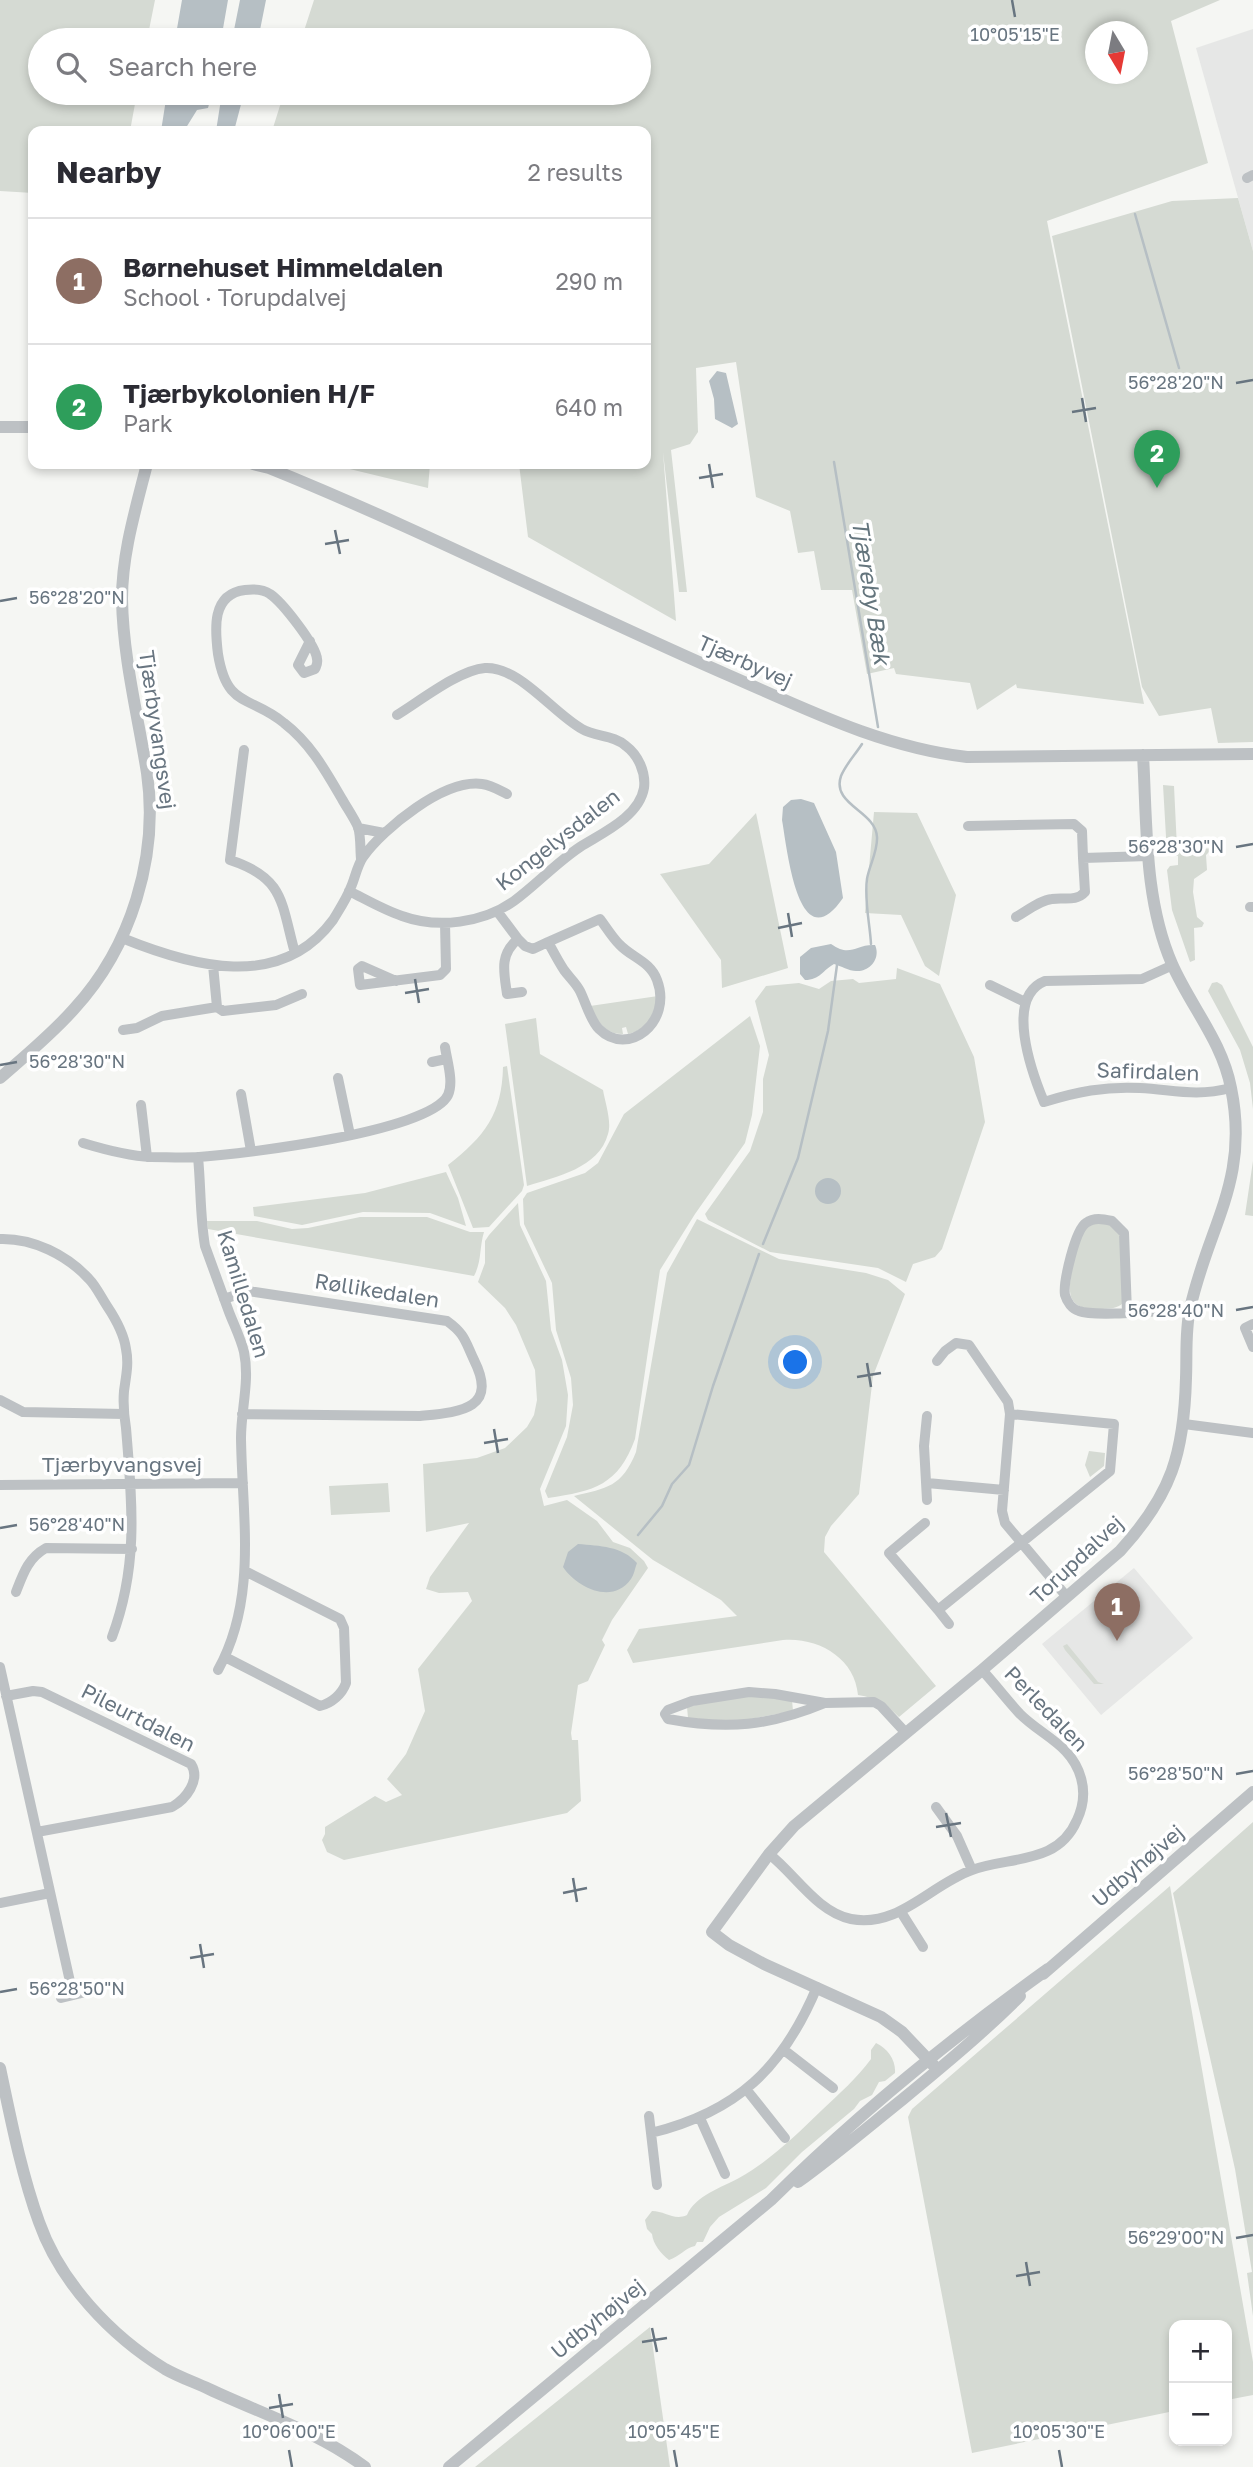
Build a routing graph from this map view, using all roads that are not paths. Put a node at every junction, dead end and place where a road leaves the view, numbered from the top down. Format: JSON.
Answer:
{"nodes":[{"id":1,"x":0,"y":427,"type":"edge"},
{"id":2,"x":28,"y":427,"type":"edge"},
{"id":3,"x":146,"y":469,"type":"edge"},
{"id":4,"x":271,"y":469,"type":"edge"},
{"id":5,"x":310,"y":641,"type":"dead end"},
{"id":6,"x":397,"y":715,"type":"dead end"},
{"id":7,"x":244,"y":750,"type":"dead end"},
{"id":8,"x":1253,"y":754,"type":"edge"},
{"id":9,"x":1143,"y":755,"type":"junction"},
{"id":10,"x":507,"y":794,"type":"dead end"},
{"id":11,"x":968,"y":826,"type":"dead end"},
{"id":12,"x":358,"y":828,"type":"junction"},
{"id":13,"x":384,"y":832,"type":"junction"},
{"id":14,"x":1149,"y":856,"type":"junction"},
{"id":15,"x":1083,"y":858,"type":"junction"},
{"id":16,"x":361,"y":859,"type":"junction"},
{"id":17,"x":349,"y":891,"type":"junction"},
{"id":18,"x":497,"y":911,"type":"junction"},
{"id":19,"x":1016,"y":917,"type":"dead end"},
{"id":20,"x":445,"y":923,"type":"junction"},
{"id":21,"x":122,"y":938,"type":"junction"},
{"id":22,"x":518,"y":939,"type":"junction"},
{"id":23,"x":548,"y":942,"type":"junction"},
{"id":24,"x":295,"y":953,"type":"junction"},
{"id":25,"x":213,"y":965,"type":"junction"},
{"id":26,"x":1173,"y":965,"type":"junction"},
{"id":27,"x":396,"y":981,"type":"dead end"},
{"id":28,"x":990,"y":985,"type":"dead end"},
{"id":29,"x":522,"y":992,"type":"dead end"},
{"id":30,"x":302,"y":994,"type":"dead end"},
{"id":31,"x":1025,"y":1002,"type":"junction"},
{"id":32,"x":217,"y":1007,"type":"junction"},
{"id":33,"x":123,"y":1030,"type":"dead end"},
{"id":34,"x":445,"y":1047,"type":"dead end"},
{"id":35,"x":446,"y":1059,"type":"junction"},
{"id":36,"x":432,"y":1062,"type":"dead end"},
{"id":37,"x":0,"y":1078,"type":"edge"},
{"id":38,"x":338,"y":1078,"type":"dead end"},
{"id":39,"x":1231,"y":1088,"type":"junction"},
{"id":40,"x":242,"y":1094,"type":"dead end"},
{"id":41,"x":141,"y":1105,"type":"dead end"},
{"id":42,"x":350,"y":1135,"type":"junction"},
{"id":43,"x":83,"y":1143,"type":"dead end"},
{"id":44,"x":251,"y":1151,"type":"junction"},
{"id":45,"x":147,"y":1157,"type":"junction"},
{"id":46,"x":198,"y":1157,"type":"junction"},
{"id":47,"x":0,"y":1238,"type":"edge"},
{"id":48,"x":224,"y":1299,"type":"junction"},
{"id":49,"x":1127,"y":1312,"type":"junction"},
{"id":50,"x":1189,"y":1313,"type":"junction"},
{"id":51,"x":1253,"y":1324,"type":"edge"},
{"id":52,"x":1253,"y":1347,"type":"edge"},
{"id":53,"x":937,"y":1361,"type":"dead end"},
{"id":54,"x":0,"y":1400,"type":"edge"},
{"id":55,"x":242,"y":1413,"type":"junction"},
{"id":56,"x":1010,"y":1413,"type":"junction"},
{"id":57,"x":124,"y":1414,"type":"junction"},
{"id":58,"x":927,"y":1416,"type":"dead end"},
{"id":59,"x":1184,"y":1424,"type":"junction"},
{"id":60,"x":1253,"y":1433,"type":"edge"},
{"id":61,"x":243,"y":1483,"type":"junction"},
{"id":62,"x":927,"y":1483,"type":"junction"},
{"id":63,"x":131,"y":1484,"type":"junction"},
{"id":64,"x":0,"y":1485,"type":"edge"},
{"id":65,"x":1004,"y":1490,"type":"junction"},
{"id":66,"x":927,"y":1500,"type":"dead end"},
{"id":67,"x":925,"y":1523,"type":"dead end"},
{"id":68,"x":1020,"y":1543,"type":"junction"},
{"id":69,"x":132,"y":1549,"type":"junction"},
{"id":70,"x":245,"y":1571,"type":"junction"},
{"id":71,"x":16,"y":1592,"type":"dead end"},
{"id":72,"x":1067,"y":1597,"type":"junction"},
{"id":73,"x":937,"y":1610,"type":"junction"},
{"id":74,"x":949,"y":1624,"type":"dead end"},
{"id":75,"x":112,"y":1637,"type":"dead end"},
{"id":76,"x":225,"y":1657,"type":"junction"},
{"id":77,"x":0,"y":1667,"type":"edge"},
{"id":78,"x":218,"y":1670,"type":"dead end"},
{"id":79,"x":982,"y":1670,"type":"junction"},
{"id":80,"x":6,"y":1696,"type":"junction"},
{"id":81,"x":825,"y":1703,"type":"junction"},
{"id":82,"x":905,"y":1732,"type":"junction"},
{"id":83,"x":1253,"y":1792,"type":"edge"},
{"id":84,"x":936,"y":1807,"type":"dead end"},
{"id":85,"x":37,"y":1832,"type":"junction"},
{"id":86,"x":769,"y":1854,"type":"junction"},
{"id":87,"x":972,"y":1870,"type":"junction"},
{"id":88,"x":50,"y":1893,"type":"junction"},
{"id":89,"x":0,"y":1903,"type":"edge"},
{"id":90,"x":901,"y":1912,"type":"junction"},
{"id":91,"x":923,"y":1947,"type":"dead end"},
{"id":92,"x":1048,"y":1969,"type":"junction"},
{"id":93,"x":817,"y":1987,"type":"junction"},
{"id":94,"x":86,"y":1992,"type":"dead end"},
{"id":95,"x":73,"y":1995,"type":"junction"},
{"id":96,"x":61,"y":1998,"type":"dead end"},
{"id":97,"x":784,"y":2050,"type":"junction"},
{"id":98,"x":928,"y":2059,"type":"junction"},
{"id":99,"x":0,"y":2068,"type":"edge"},
{"id":100,"x":937,"y":2070,"type":"junction"},
{"id":101,"x":833,"y":2088,"type":"dead end"},
{"id":102,"x":746,"y":2089,"type":"junction"},
{"id":103,"x":649,"y":2116,"type":"dead end"},
{"id":104,"x":700,"y":2118,"type":"junction"},
{"id":105,"x":651,"y":2133,"type":"junction"},
{"id":106,"x":785,"y":2138,"type":"dead end"},
{"id":107,"x":725,"y":2174,"type":"dead end"},
{"id":108,"x":657,"y":2185,"type":"dead end"},
{"id":109,"x":771,"y":2200,"type":"junction"},
{"id":110,"x":365,"y":2467,"type":"edge"},
{"id":111,"x":449,"y":2467,"type":"edge"}],
"edges":[{"from":1,"to":2,"type":"street"},
{"from":3,"to":21,"type":"street","name":"Tjærbyvangsvej"},
{"from":4,"to":9,"type":"street","name":"Tjærbyvej"},
{"from":5,"to":12,"type":"street"},
{"from":6,"to":18,"type":"street","name":"Kongelysdalen"},
{"from":7,"to":24,"type":"street"},
{"from":8,"to":9,"type":"street","name":"Tjærbyvej"},
{"from":9,"to":14,"type":"street","name":"Torupdalvej"},
{"from":10,"to":13,"type":"street"},
{"from":11,"to":15,"type":"street"},
{"from":12,"to":13,"type":"street"},
{"from":12,"to":16,"type":"street"},
{"from":13,"to":16,"type":"street"},
{"from":14,"to":15,"type":"street"},
{"from":14,"to":26,"type":"street","name":"Torupdalvej"},
{"from":15,"to":19,"type":"street"},
{"from":16,"to":17,"type":"street"},
{"from":17,"to":20,"type":"street","name":"Kongelysdalen"},
{"from":17,"to":24,"type":"street"},
{"from":18,"to":20,"type":"street","name":"Kongelysdalen"},
{"from":18,"to":22,"type":"street"},
{"from":20,"to":27,"type":"street"},
{"from":21,"to":25,"type":"street"},
{"from":21,"to":37,"type":"street","name":"Tjærbyvangsvej"},
{"from":22,"to":23,"type":"street"},
{"from":22,"to":29,"type":"street"},
{"from":23,"to":23,"type":"street"},
{"from":24,"to":25,"type":"street"},
{"from":25,"to":32,"type":"street"},
{"from":26,"to":31,"type":"street"},
{"from":26,"to":39,"type":"street","name":"Torupdalvej"},
{"from":28,"to":31,"type":"street"},
{"from":30,"to":32,"type":"street"},
{"from":31,"to":39,"type":"street","name":"Safirdalen"},
{"from":32,"to":33,"type":"street"},
{"from":34,"to":35,"type":"street"},
{"from":35,"to":36,"type":"street"},
{"from":35,"to":42,"type":"street"},
{"from":38,"to":42,"type":"street"},
{"from":39,"to":50,"type":"street","name":"Torupdalvej"},
{"from":40,"to":44,"type":"street"},
{"from":41,"to":45,"type":"street"},
{"from":42,"to":44,"type":"street"},
{"from":43,"to":45,"type":"street"},
{"from":44,"to":46,"type":"street"},
{"from":45,"to":46,"type":"street"},
{"from":46,"to":48,"type":"street","name":"Kamilledalen"},
{"from":47,"to":57,"type":"street"},
{"from":48,"to":55,"type":"street","name":"Kamilledalen"},
{"from":48,"to":55,"type":"street","name":"Røllikedalen"},
{"from":49,"to":49,"type":"street"},
{"from":49,"to":50,"type":"street"},
{"from":50,"to":59,"type":"street","name":"Torupdalvej"},
{"from":51,"to":52,"type":"street"},
{"from":53,"to":56,"type":"street"},
{"from":54,"to":57,"type":"street"},
{"from":55,"to":61,"type":"street","name":"Kamilledalen"},
{"from":56,"to":65,"type":"street"},
{"from":56,"to":68,"type":"street"},
{"from":57,"to":63,"type":"street"},
{"from":58,"to":62,"type":"street"},
{"from":59,"to":60,"type":"street"},
{"from":59,"to":72,"type":"street","name":"Torupdalvej"},
{"from":61,"to":63,"type":"street","name":"Tjærbyvangsvej"},
{"from":61,"to":70,"type":"street","name":"Kamilledalen"},
{"from":62,"to":65,"type":"street"},
{"from":62,"to":66,"type":"street"},
{"from":63,"to":64,"type":"street","name":"Tjærbyvangsvej"},
{"from":63,"to":69,"type":"street"},
{"from":65,"to":68,"type":"street"},
{"from":67,"to":73,"type":"street"},
{"from":68,"to":72,"type":"street"},
{"from":68,"to":73,"type":"street"},
{"from":69,"to":71,"type":"street"},
{"from":69,"to":75,"type":"street"},
{"from":70,"to":76,"type":"street","name":"Kamilledalen"},
{"from":70,"to":76,"type":"street"},
{"from":72,"to":79,"type":"street","name":"Torupdalvej"},
{"from":73,"to":74,"type":"street"},
{"from":76,"to":78,"type":"street","name":"Kamilledalen"},
{"from":77,"to":80,"type":"street"},
{"from":79,"to":82,"type":"street","name":"Torupdalvej"},
{"from":79,"to":87,"type":"street","name":"Perledalen"},
{"from":80,"to":85,"type":"street"},
{"from":80,"to":85,"type":"street","name":"Pileurtdalen"},
{"from":81,"to":81,"type":"street"},
{"from":81,"to":82,"type":"street"},
{"from":82,"to":86,"type":"street","name":"Torupdalvej"},
{"from":83,"to":92,"type":"street","name":"Udbyhøjvej"},
{"from":84,"to":87,"type":"street"},
{"from":85,"to":88,"type":"street"},
{"from":86,"to":90,"type":"street","name":"Perledalen"},
{"from":86,"to":93,"type":"street","name":"Torupdalvej"},
{"from":87,"to":90,"type":"street","name":"Perledalen"},
{"from":88,"to":89,"type":"street"},
{"from":88,"to":95,"type":"street"},
{"from":90,"to":91,"type":"street"},
{"from":92,"to":98,"type":"street","name":"Udbyhøjvej"},
{"from":92,"to":100,"type":"street","name":"Udbyhøjvej"},
{"from":93,"to":97,"type":"street"},
{"from":93,"to":98,"type":"street","name":"Torupdalvej"},
{"from":94,"to":95,"type":"street"},
{"from":95,"to":96,"type":"street"},
{"from":97,"to":101,"type":"street"},
{"from":97,"to":102,"type":"street"},
{"from":98,"to":100,"type":"street","name":"Torupdalvej"},
{"from":98,"to":109,"type":"street","name":"Udbyhøjvej"},
{"from":99,"to":110,"type":"street"},
{"from":100,"to":109,"type":"street","name":"Udbyhøjvej"},
{"from":102,"to":104,"type":"street"},
{"from":102,"to":106,"type":"street"},
{"from":103,"to":105,"type":"street"},
{"from":104,"to":105,"type":"street"},
{"from":104,"to":107,"type":"street"},
{"from":105,"to":108,"type":"street"},
{"from":109,"to":111,"type":"street","name":"Udbyhøjvej"}]}
